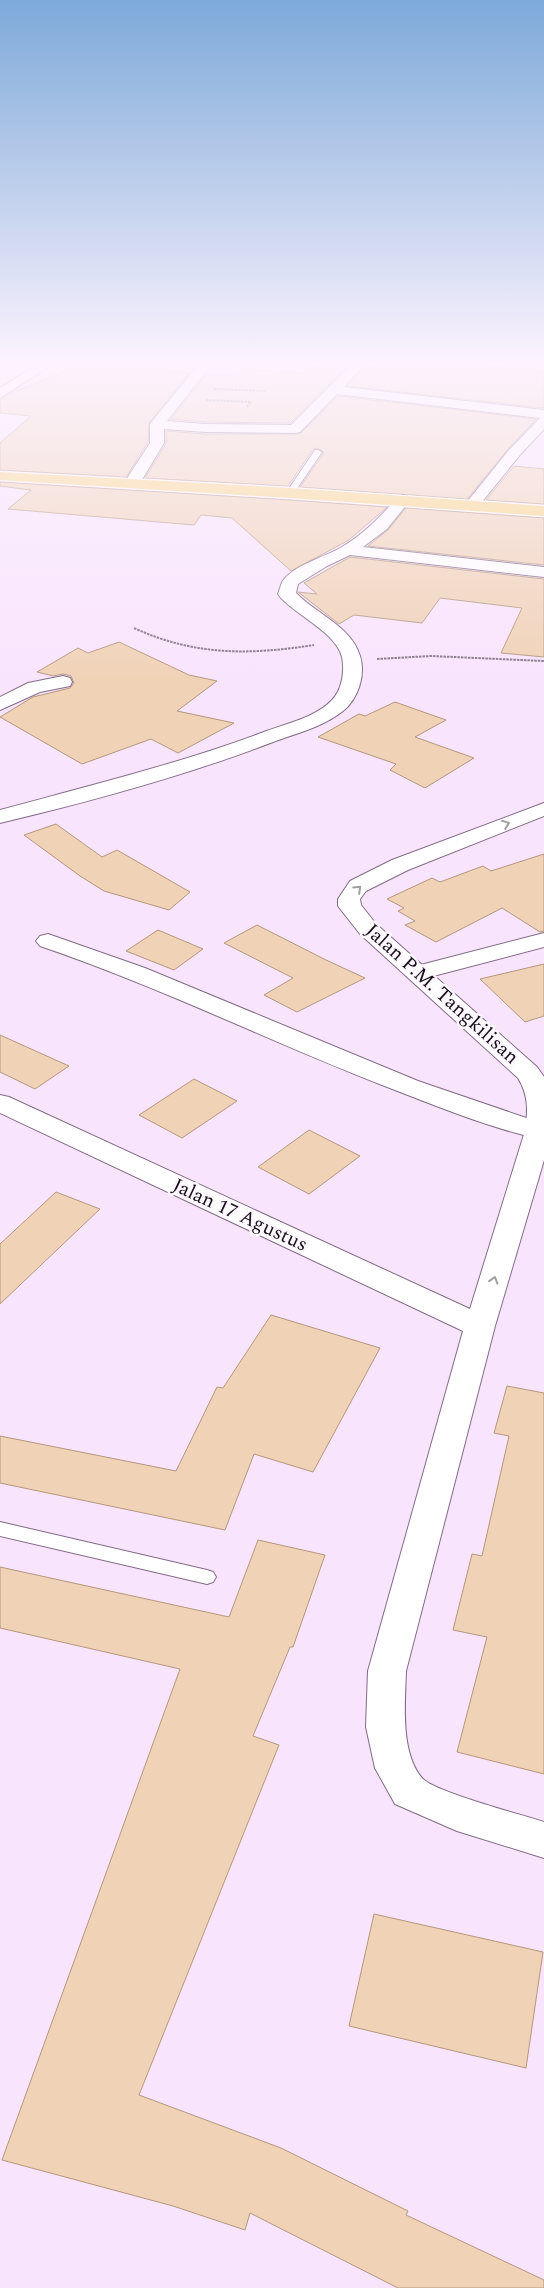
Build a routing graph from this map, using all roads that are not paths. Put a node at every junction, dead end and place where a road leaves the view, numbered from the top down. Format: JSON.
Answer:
{"nodes":[{"id":1,"x":140,"y":471,"type":"edge"},
{"id":2,"x":305,"y":471,"type":"edge"},
{"id":3,"x":500,"y":471,"type":"edge"},
{"id":4,"x":0,"y":476,"type":"edge"},
{"id":5,"x":132,"y":483,"type":"junction"},
{"id":6,"x":290,"y":493,"type":"junction"},
{"id":7,"x":403,"y":500,"type":"junction"},
{"id":8,"x":472,"y":505,"type":"junction"},
{"id":9,"x":544,"y":511,"type":"edge"},
{"id":10,"x":348,"y":550,"type":"junction"},
{"id":11,"x":544,"y":572,"type":"edge"},
{"id":12,"x":63,"y":682,"type":"dead end"},
{"id":13,"x":0,"y":704,"type":"edge"},
{"id":14,"x":544,"y":809,"type":"edge"},
{"id":15,"x":0,"y":817,"type":"edge"},
{"id":16,"x":544,"y":940,"type":"edge"},
{"id":17,"x":48,"y":941,"type":"dead end"},
{"id":18,"x":418,"y":973,"type":"junction"},
{"id":19,"x":2,"y":1107,"type":"edge"},
{"id":20,"x":539,"y":1131,"type":"junction"},
{"id":21,"x":480,"y":1326,"type":"junction"},
{"id":22,"x":0,"y":1529,"type":"edge"},
{"id":23,"x":207,"y":1576,"type":"dead end"},
{"id":24,"x":544,"y":1840,"type":"edge"}],
"edges":[{"from":1,"to":5,"type":"street"},
{"from":2,"to":6,"type":"lane"},
{"from":3,"to":8,"type":"street"},
{"from":4,"to":5,"type":"main road"},
{"from":5,"to":6,"type":"main road"},
{"from":6,"to":7,"type":"main road"},
{"from":7,"to":8,"type":"main road"},
{"from":7,"to":10,"type":"street"},
{"from":8,"to":9,"type":"main road"},
{"from":10,"to":11,"type":"street"},
{"from":10,"to":15,"type":"street"},
{"from":12,"to":13,"type":"street"},
{"from":18,"to":14,"type":"street","name":"Jalan P.M. Tangkilisan","one_way":true},
{"from":16,"to":18,"type":"street"},
{"from":17,"to":20,"type":"street"},
{"from":18,"to":20,"type":"street","name":"Jalan P.M. Tangkilisan"},
{"from":19,"to":21,"type":"street","name":"Jalan 17 Agustus"},
{"from":21,"to":20,"type":"street","name":"Jalan P.M. Tangkilisan","one_way":true},
{"from":21,"to":24,"type":"street","name":"Jalan P.M. Tangkilisan"},
{"from":22,"to":23,"type":"lane"}]}
